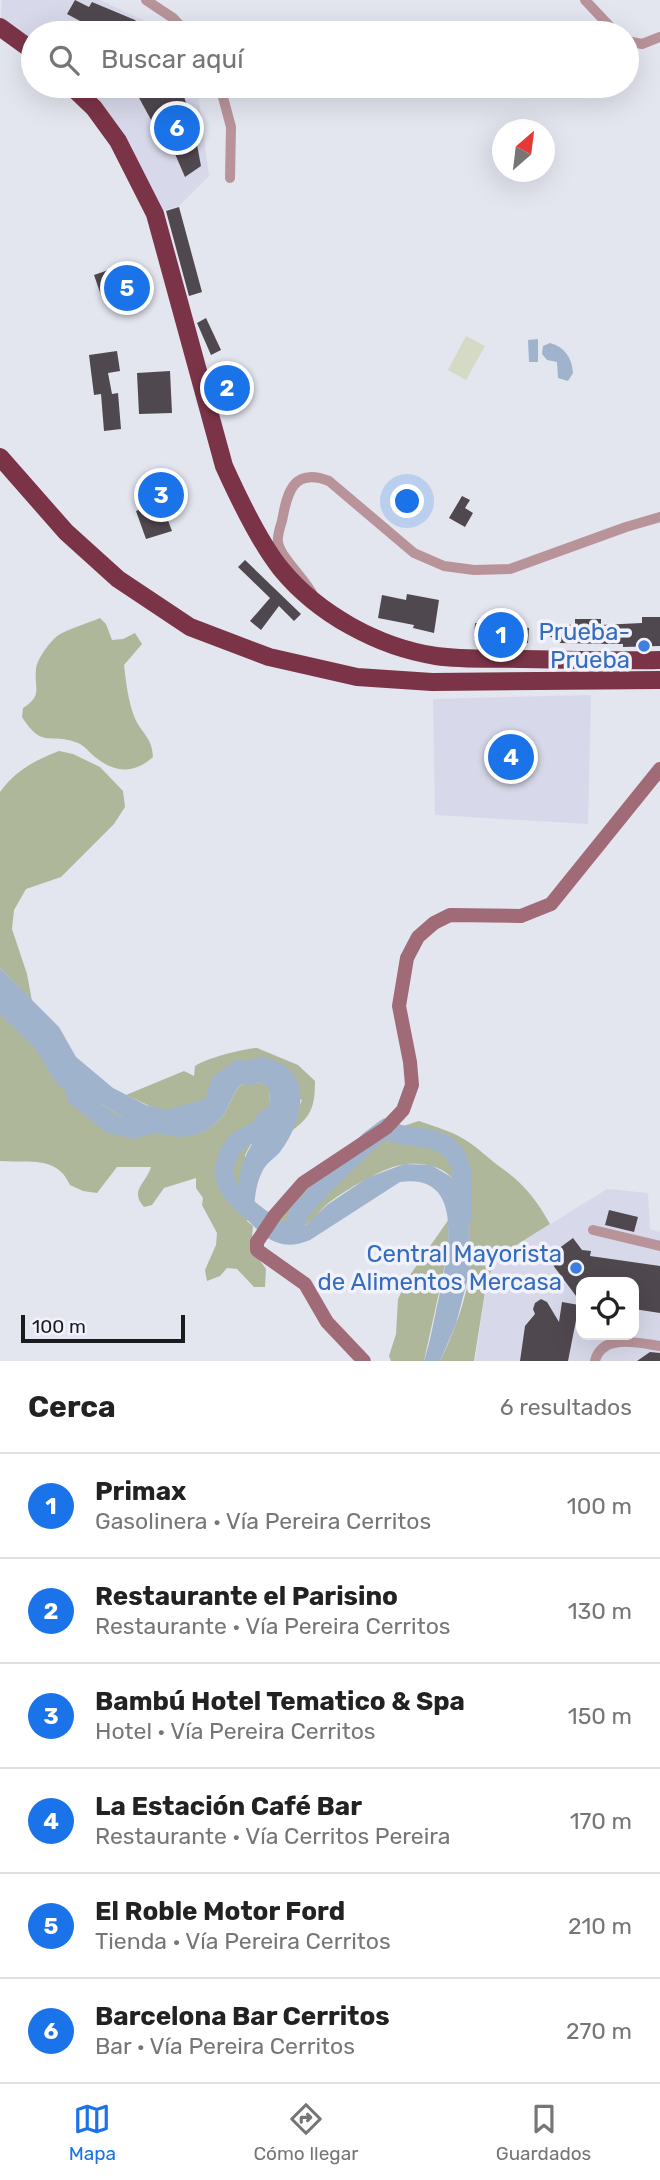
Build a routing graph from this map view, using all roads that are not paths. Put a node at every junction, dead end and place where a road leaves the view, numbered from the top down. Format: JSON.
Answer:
{"nodes":[{"id":1,"x":146,"y":0,"type":"edge"},
{"id":2,"x":585,"y":0,"type":"edge"},
{"id":3,"x":176,"y":21,"type":"edge"},
{"id":4,"x":604,"y":21,"type":"edge"},
{"id":5,"x":0,"y":27,"type":"edge"},
{"id":6,"x":660,"y":37,"type":"edge"},
{"id":7,"x":21,"y":42,"type":"edge"},
{"id":8,"x":639,"y":43,"type":"edge"},
{"id":9,"x":84,"y":98,"type":"edge"},
{"id":10,"x":223,"y":98,"type":"edge"},
{"id":11,"x":230,"y":178,"type":"dead end"},
{"id":12,"x":0,"y":457,"type":"edge"},
{"id":13,"x":660,"y":517,"type":"edge"},
{"id":14,"x":318,"y":605,"type":"junction"},
{"id":15,"x":660,"y":660,"type":"edge"},
{"id":16,"x":660,"y":680,"type":"edge"},
{"id":17,"x":660,"y":769,"type":"edge"},
{"id":18,"x":593,"y":1230,"type":"dead end"},
{"id":19,"x":660,"y":1246,"type":"edge"},
{"id":20,"x":660,"y":1346,"type":"edge"},
{"id":21,"x":364,"y":1361,"type":"edge"},
{"id":22,"x":595,"y":1361,"type":"edge"}],
"edges":[{"from":1,"to":3,"type":"street"},
{"from":2,"to":4,"type":"street"},
{"from":5,"to":7,"type":"highway"},
{"from":6,"to":8,"type":"street"},
{"from":9,"to":14,"type":"highway"},
{"from":10,"to":11,"type":"street"},
{"from":12,"to":16,"type":"highway"},
{"from":13,"to":14,"type":"street"},
{"from":14,"to":15,"type":"highway"},
{"from":17,"to":21,"type":"street"},
{"from":18,"to":19,"type":"street"},
{"from":20,"to":22,"type":"street"}]}
